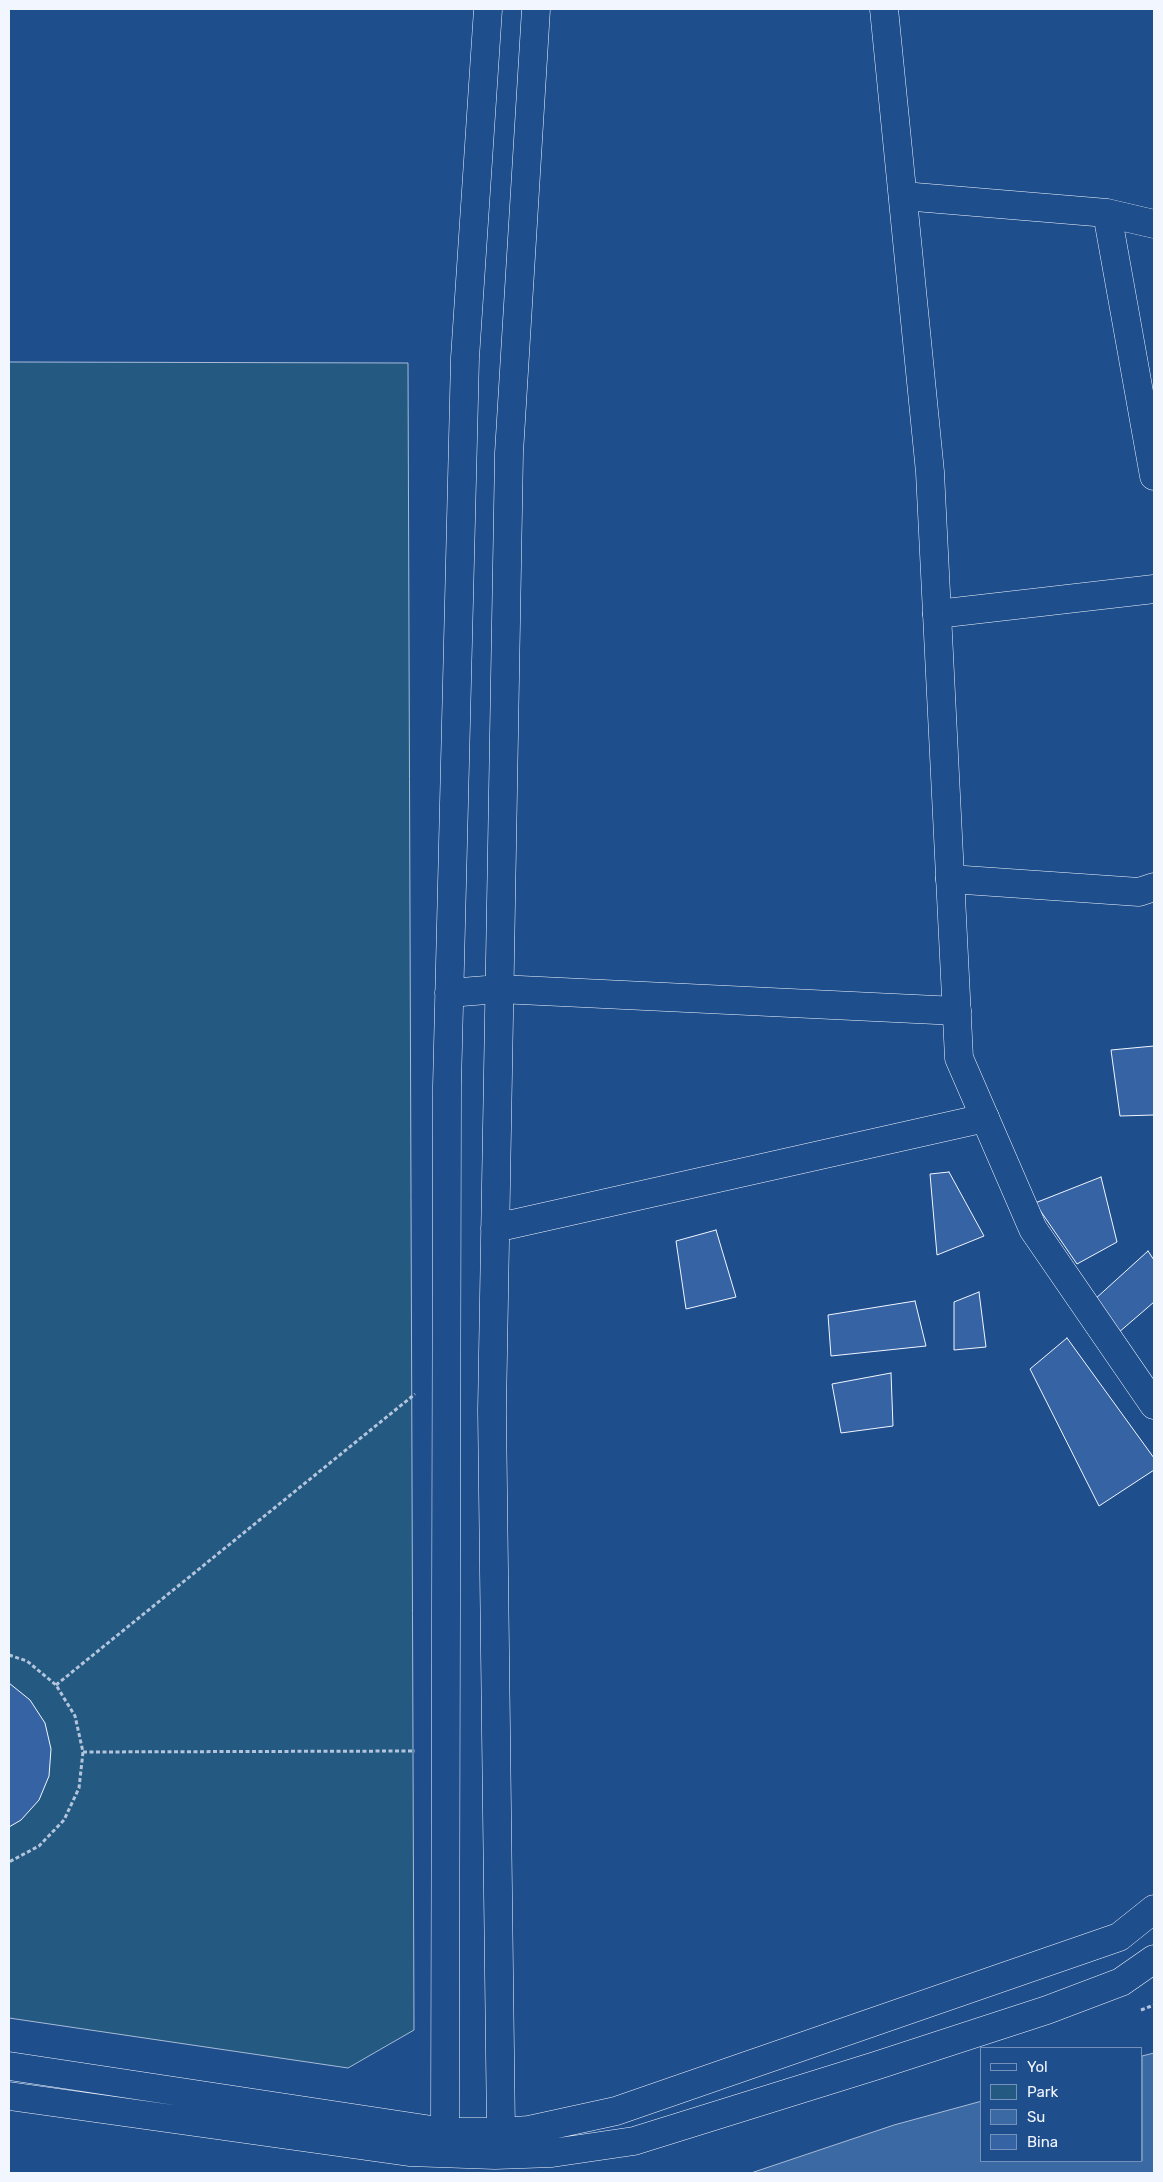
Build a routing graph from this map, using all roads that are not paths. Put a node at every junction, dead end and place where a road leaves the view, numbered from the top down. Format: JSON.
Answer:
{"nodes":[{"id":1,"x":488,"y":9,"type":"edge"},
{"id":2,"x":536,"y":9,"type":"edge"},
{"id":3,"x":884,"y":9,"type":"edge"},
{"id":4,"x":903,"y":196,"type":"junction"},
{"id":5,"x":1107,"y":213,"type":"junction"},
{"id":6,"x":1154,"y":224,"type":"edge"},
{"id":7,"x":1154,"y":476,"type":"edge"},
{"id":8,"x":1154,"y":589,"type":"edge"},
{"id":9,"x":937,"y":614,"type":"junction"},
{"id":10,"x":950,"y":879,"type":"junction"},
{"id":11,"x":1154,"y":887,"type":"edge"},
{"id":12,"x":499,"y":989,"type":"junction"},
{"id":13,"x":449,"y":993,"type":"junction"},
{"id":14,"x":957,"y":1011,"type":"junction"},
{"id":15,"x":985,"y":1118,"type":"junction"},
{"id":16,"x":495,"y":1228,"type":"junction"},
{"id":17,"x":1154,"y":1405,"type":"edge"},
{"id":18,"x":1154,"y":1909,"type":"edge"},
{"id":19,"x":1154,"y":1959,"type":"edge"},
{"id":20,"x":9,"y":2066,"type":"edge"},
{"id":21,"x":9,"y":2096,"type":"edge"},
{"id":22,"x":444,"y":2143,"type":"junction"},
{"id":23,"x":501,"y":2143,"type":"junction"}],
"edges":[{"from":1,"to":13,"type":"street"},
{"from":2,"to":12,"type":"street"},
{"from":3,"to":4,"type":"street"},
{"from":4,"to":5,"type":"street"},
{"from":4,"to":9,"type":"street"},
{"from":5,"to":6,"type":"street"},
{"from":5,"to":7,"type":"street"},
{"from":8,"to":9,"type":"street"},
{"from":9,"to":10,"type":"street"},
{"from":10,"to":11,"type":"street"},
{"from":10,"to":14,"type":"street"},
{"from":12,"to":13,"type":"street"},
{"from":12,"to":14,"type":"street"},
{"from":12,"to":16,"type":"street"},
{"from":13,"to":22,"type":"street"},
{"from":14,"to":15,"type":"street"},
{"from":15,"to":16,"type":"street"},
{"from":15,"to":17,"type":"street"},
{"from":16,"to":23,"type":"street"},
{"from":18,"to":23,"type":"street"},
{"from":19,"to":23,"type":"street"},
{"from":20,"to":22,"type":"street"},
{"from":21,"to":22,"type":"street"},
{"from":22,"to":23,"type":"street"}]}
